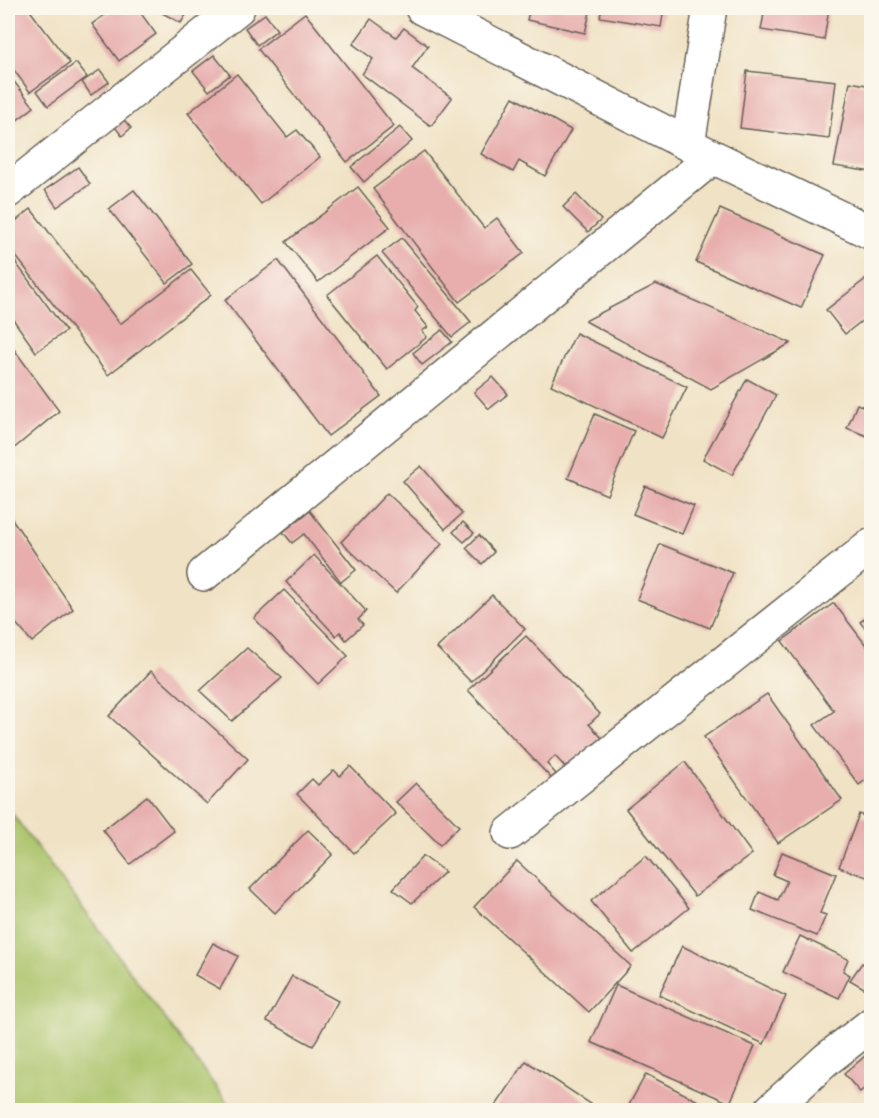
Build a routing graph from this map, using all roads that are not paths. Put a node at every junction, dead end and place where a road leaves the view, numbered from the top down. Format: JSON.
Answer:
{"nodes":[{"id":1,"x":238,"y":8,"type":"edge"},
{"id":2,"x":423,"y":8,"type":"edge"},
{"id":3,"x":710,"y":8,"type":"edge"},
{"id":4,"x":700,"y":151,"type":"junction"},
{"id":5,"x":8,"y":191,"type":"edge"},
{"id":6,"x":872,"y":233,"type":"edge"},
{"id":7,"x":872,"y":545,"type":"edge"},
{"id":8,"x":204,"y":574,"type":"dead end"},
{"id":9,"x":510,"y":834,"type":"dead end"},
{"id":10,"x":872,"y":1024,"type":"edge"},
{"id":11,"x":771,"y":1110,"type":"edge"}],
"edges":[{"from":1,"to":5,"type":"street"},
{"from":2,"to":4,"type":"street"},
{"from":3,"to":4,"type":"street"},
{"from":4,"to":6,"type":"street"},
{"from":4,"to":8,"type":"street"},
{"from":7,"to":9,"type":"street"},
{"from":10,"to":11,"type":"street"}]}
